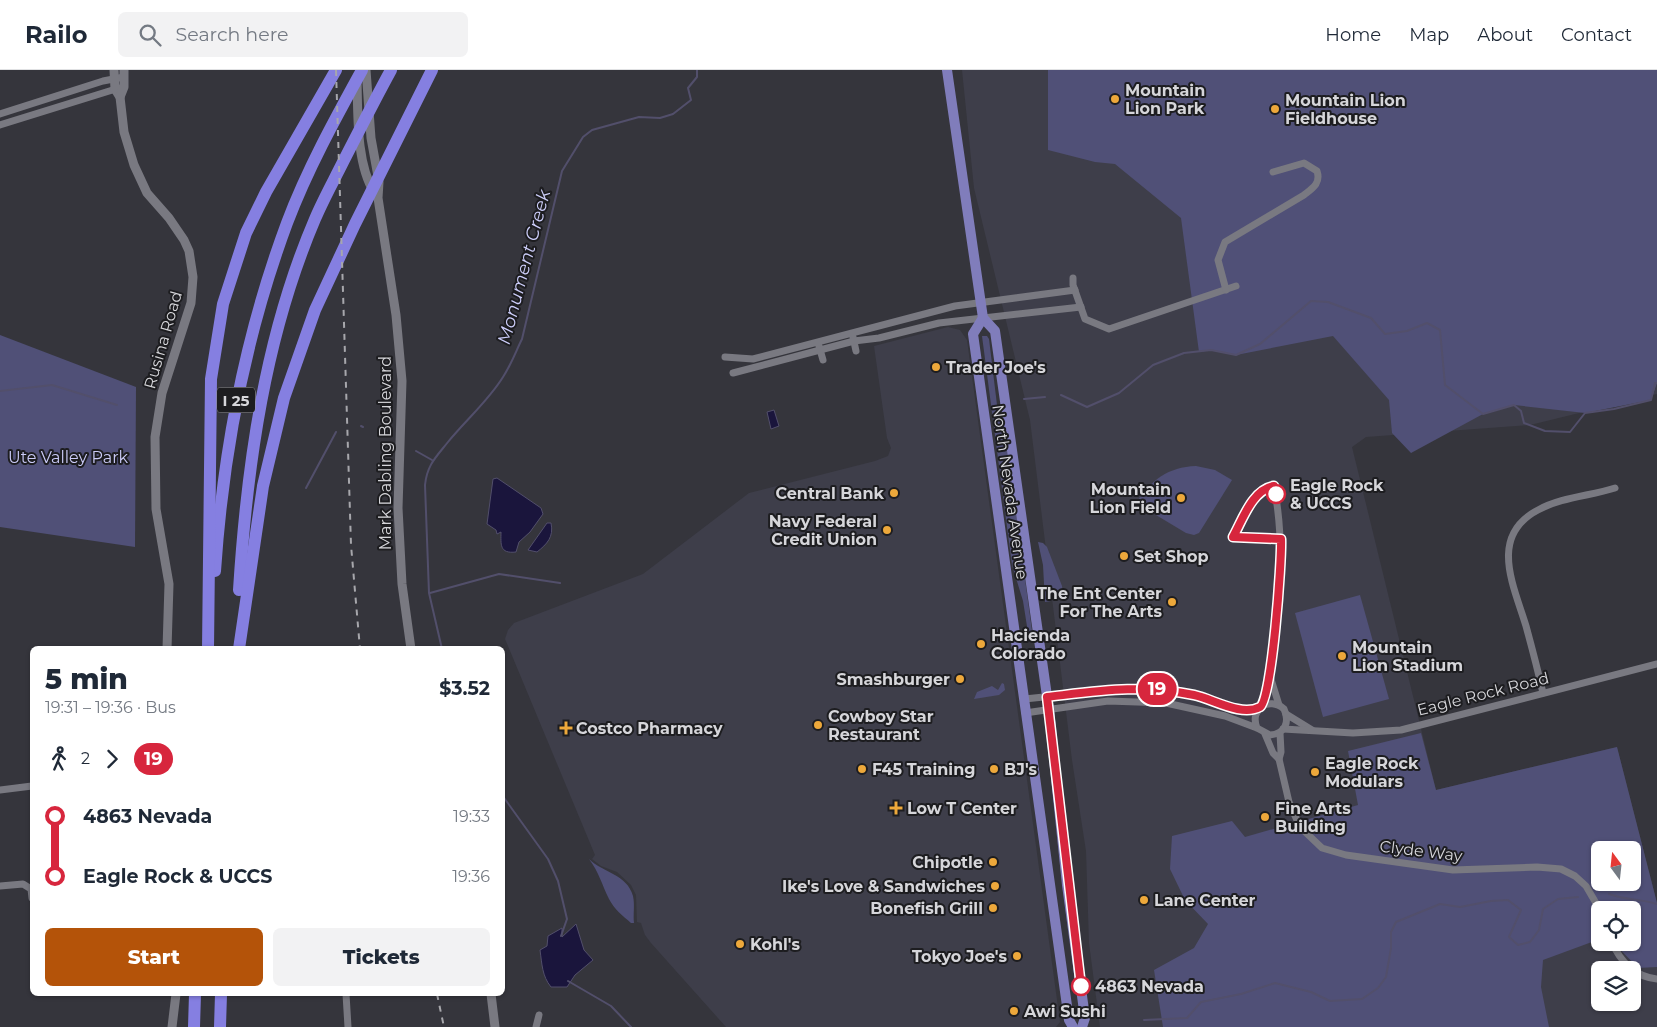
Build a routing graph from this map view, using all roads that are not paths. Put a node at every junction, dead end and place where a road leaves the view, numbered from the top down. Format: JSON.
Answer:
{"nodes":[{"id":1,"x":336,"y":70,"type":"edge"},
{"id":2,"x":356,"y":70,"type":"edge"},
{"id":3,"x":362,"y":70,"type":"edge"},
{"id":4,"x":366,"y":70,"type":"edge"},
{"id":5,"x":432,"y":70,"type":"edge"},
{"id":6,"x":947,"y":70,"type":"edge"},
{"id":7,"x":391,"y":71,"type":"edge"},
{"id":8,"x":119,"y":79,"type":"edge"},
{"id":9,"x":0,"y":114,"type":"edge"},
{"id":10,"x":0,"y":125,"type":"edge"},
{"id":11,"x":1273,"y":172,"type":"dead end"},
{"id":12,"x":378,"y":198,"type":"junction"},
{"id":13,"x":1073,"y":278,"type":"dead end"},
{"id":14,"x":1236,"y":286,"type":"dead end"},
{"id":15,"x":1075,"y":290,"type":"junction"},
{"id":16,"x":1226,"y":290,"type":"junction"},
{"id":17,"x":981,"y":302,"type":"junction"},
{"id":18,"x":1081,"y":307,"type":"junction"},
{"id":19,"x":983,"y":318,"type":"junction"},
{"id":20,"x":852,"y":332,"type":"junction"},
{"id":21,"x":854,"y":340,"type":"junction"},
{"id":22,"x":818,"y":342,"type":"junction"},
{"id":23,"x":820,"y":350,"type":"junction"},
{"id":24,"x":856,"y":351,"type":"dead end"},
{"id":25,"x":725,"y":357,"type":"dead end"},
{"id":26,"x":823,"y":360,"type":"dead end"},
{"id":27,"x":733,"y":374,"type":"dead end"},
{"id":28,"x":1615,"y":488,"type":"dead end"},
{"id":29,"x":1281,"y":539,"type":"junction"},
{"id":30,"x":168,"y":646,"type":"edge"},
{"id":31,"x":209,"y":646,"type":"edge"},
{"id":32,"x":209,"y":646,"type":"edge"},
{"id":33,"x":238,"y":646,"type":"edge"},
{"id":34,"x":238,"y":646,"type":"edge"},
{"id":35,"x":411,"y":646,"type":"edge"},
{"id":36,"x":1657,"y":664,"type":"edge"},
{"id":37,"x":1270,"y":676,"type":"junction"},
{"id":38,"x":1543,"y":693,"type":"junction"},
{"id":39,"x":1047,"y":697,"type":"junction"},
{"id":40,"x":1024,"y":699,"type":"junction"},
{"id":41,"x":1279,"y":705,"type":"junction"},
{"id":42,"x":1261,"y":706,"type":"junction"},
{"id":43,"x":1049,"y":710,"type":"junction"},
{"id":44,"x":1025,"y":714,"type":"junction"},
{"id":45,"x":1286,"y":714,"type":"junction"},
{"id":46,"x":1257,"y":728,"type":"junction"},
{"id":47,"x":1312,"y":730,"type":"junction"},
{"id":48,"x":1282,"y":731,"type":"junction"},
{"id":49,"x":1265,"y":734,"type":"junction"},
{"id":50,"x":1279,"y":759,"type":"junction"},
{"id":51,"x":30,"y":786,"type":"edge"},
{"id":52,"x":0,"y":790,"type":"edge"},
{"id":53,"x":0,"y":886,"type":"edge"},
{"id":54,"x":30,"y":888,"type":"edge"},
{"id":55,"x":1595,"y":901,"type":"edge"},
{"id":56,"x":1616,"y":951,"type":"edge"},
{"id":57,"x":1657,"y":979,"type":"edge"},
{"id":58,"x":176,"y":996,"type":"edge"},
{"id":59,"x":195,"y":996,"type":"edge"},
{"id":60,"x":221,"y":996,"type":"edge"},
{"id":61,"x":346,"y":996,"type":"edge"},
{"id":62,"x":490,"y":996,"type":"edge"},
{"id":63,"x":538,"y":1015,"type":"dead end"},
{"id":64,"x":172,"y":1027,"type":"edge"},
{"id":65,"x":194,"y":1027,"type":"edge"},
{"id":66,"x":220,"y":1027,"type":"edge"},
{"id":67,"x":348,"y":1027,"type":"edge"},
{"id":68,"x":495,"y":1027,"type":"edge"},
{"id":69,"x":536,"y":1027,"type":"edge"},
{"id":70,"x":1073,"y":1027,"type":"edge"},
{"id":71,"x":1082,"y":1027,"type":"edge"}],
"edges":[{"from":1,"to":31,"type":"highway"},
{"from":2,"to":12,"type":"street","name":"Mark Dabling Boulevard"},
{"from":3,"to":32,"type":"highway","number":"I 25"},
{"from":4,"to":12,"type":"street","name":"Mark Dabling Boulevard"},
{"from":5,"to":33,"type":"highway"},
{"from":6,"to":17,"type":"main road","name":"North Nevada Avenue"},
{"from":7,"to":34,"type":"highway","number":"I 25"},
{"from":8,"to":9,"type":"street"},
{"from":8,"to":10,"type":"street"},
{"from":8,"to":30,"type":"street","name":"Rusina Road"},
{"from":11,"to":16,"type":"street"},
{"from":12,"to":35,"type":"street","name":"Mark Dabling Boulevard"},
{"from":13,"to":15,"type":"street"},
{"from":14,"to":16,"type":"street"},
{"from":15,"to":17,"type":"street"},
{"from":15,"to":18,"type":"street"},
{"from":16,"to":18,"type":"street"},
{"from":17,"to":19,"type":"main road","name":"North Nevada Avenue"},
{"from":17,"to":20,"type":"street"},
{"from":18,"to":19,"type":"street"},
{"from":19,"to":21,"type":"street"},
{"from":19,"to":39,"type":"main road","name":"North Nevada Avenue"},
{"from":19,"to":40,"type":"main road","name":"North Nevada Avenue"},
{"from":20,"to":21,"type":"street"},
{"from":20,"to":22,"type":"street"},
{"from":21,"to":23,"type":"street"},
{"from":21,"to":24,"type":"street"},
{"from":22,"to":23,"type":"street"},
{"from":22,"to":25,"type":"street"},
{"from":23,"to":26,"type":"street"},
{"from":23,"to":27,"type":"street"},
{"from":28,"to":38,"type":"street"},
{"from":29,"to":29,"type":"street"},
{"from":29,"to":37,"type":"street"},
{"from":36,"to":38,"type":"street","name":"Eagle Rock Road"},
{"from":37,"to":41,"type":"street"},
{"from":37,"to":42,"type":"street"},
{"from":38,"to":47,"type":"street","name":"Eagle Rock Road"},
{"from":39,"to":40,"type":"street"},
{"from":39,"to":42,"type":"street"},
{"from":39,"to":43,"type":"main road","name":"North Nevada Avenue"},
{"from":40,"to":44,"type":"main road","name":"North Nevada Avenue"},
{"from":41,"to":42,"type":"street"},
{"from":41,"to":45,"type":"street","name":"Eagle Rock Road"},
{"from":42,"to":46,"type":"street"},
{"from":43,"to":44,"type":"street"},
{"from":43,"to":46,"type":"street"},
{"from":43,"to":71,"type":"main road","name":"North Nevada Avenue"},
{"from":44,"to":70,"type":"main road","name":"North Nevada Avenue"},
{"from":45,"to":47,"type":"street","name":"Eagle Rock Road"},
{"from":45,"to":48,"type":"street"},
{"from":46,"to":49,"type":"street"},
{"from":47,"to":48,"type":"street","name":"Eagle Rock Road"},
{"from":48,"to":49,"type":"street","name":"Eagle Rock Road"},
{"from":48,"to":50,"type":"street"},
{"from":49,"to":50,"type":"street"},
{"from":50,"to":55,"type":"street","name":"Clyde Way"},
{"from":51,"to":52,"type":"street"},
{"from":53,"to":54,"type":"street"},
{"from":56,"to":57,"type":"street"},
{"from":58,"to":64,"type":"street"},
{"from":59,"to":65,"type":"highway"},
{"from":60,"to":66,"type":"highway"},
{"from":61,"to":67,"type":"street"},
{"from":62,"to":68,"type":"street"},
{"from":63,"to":69,"type":"street"}]}
